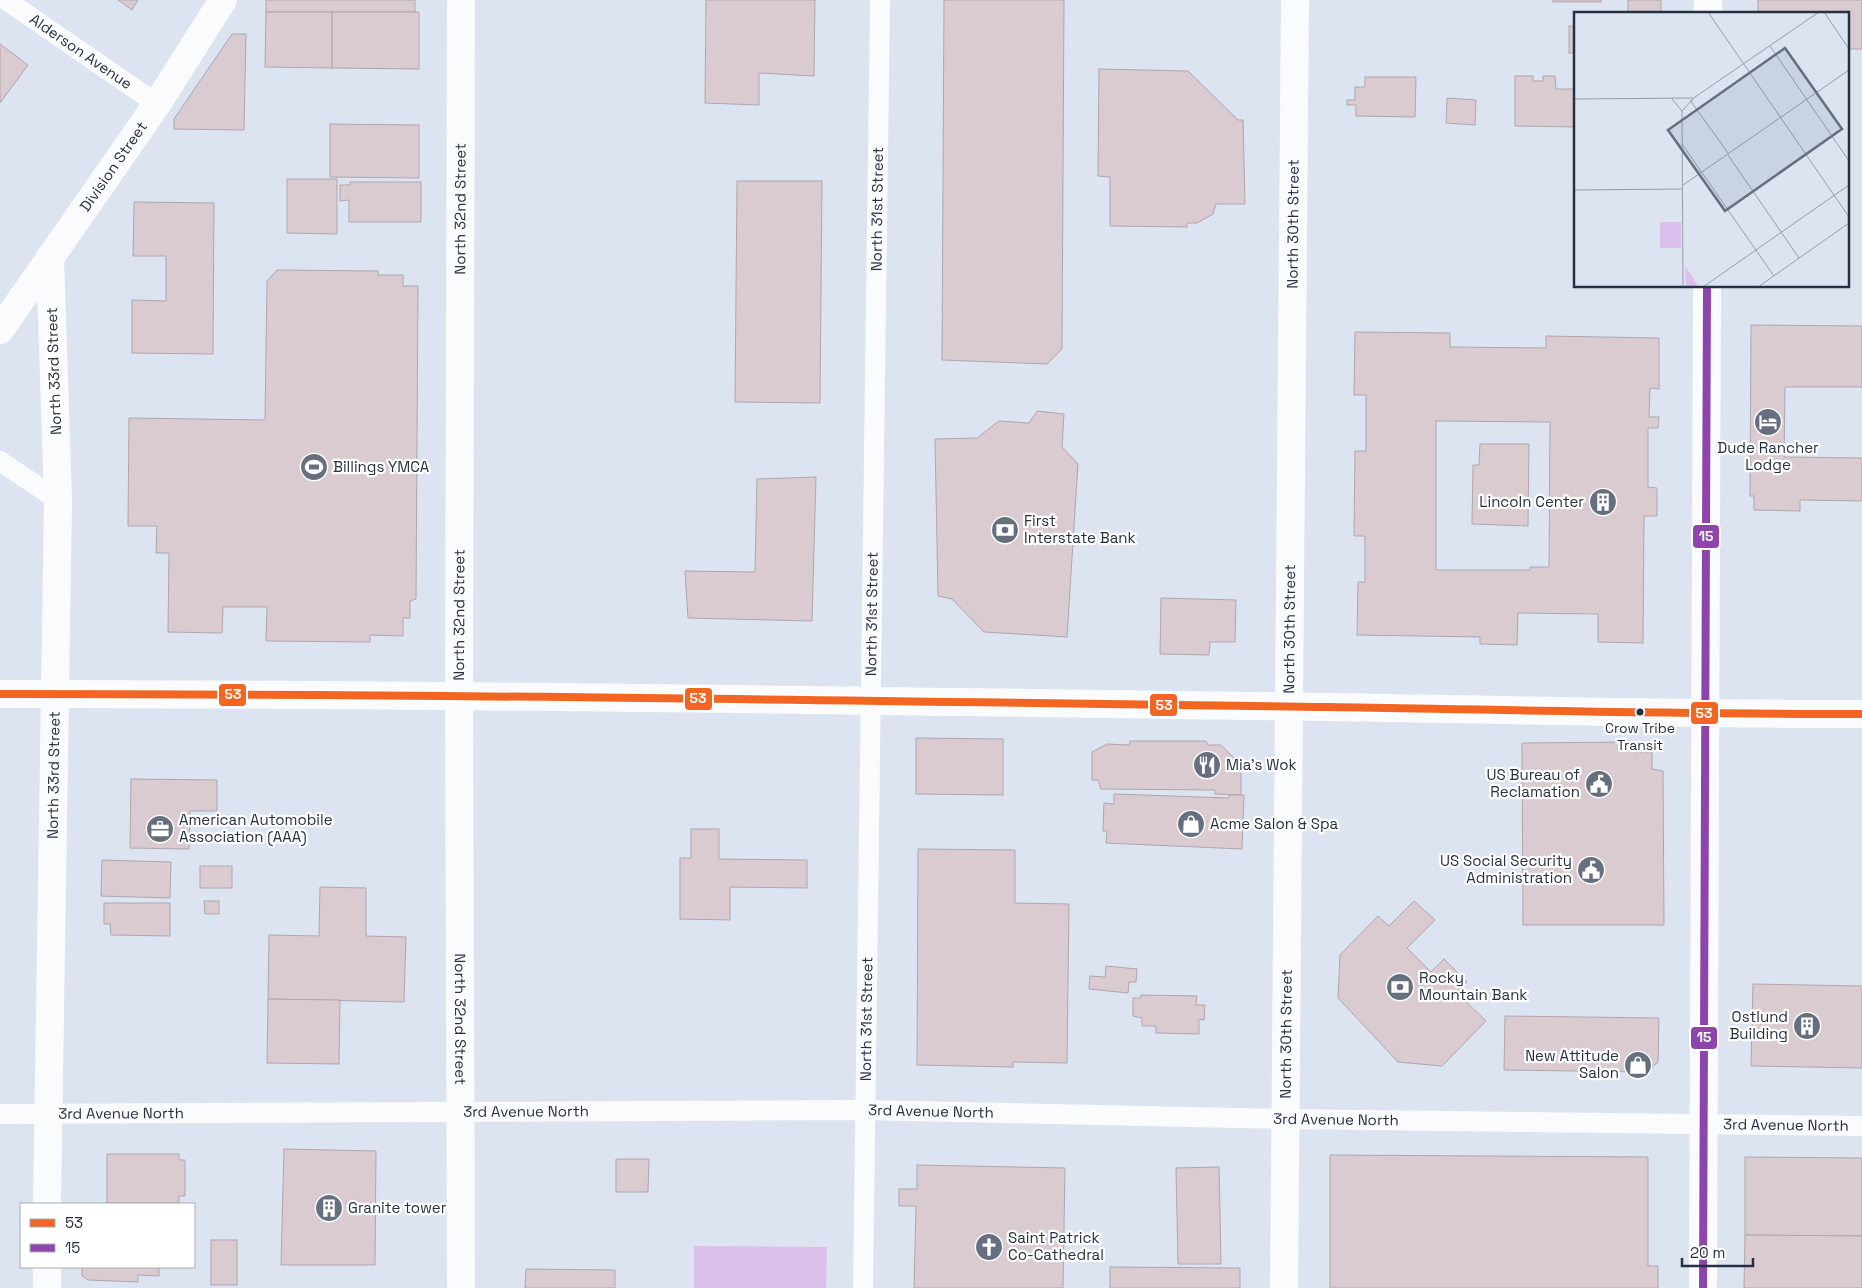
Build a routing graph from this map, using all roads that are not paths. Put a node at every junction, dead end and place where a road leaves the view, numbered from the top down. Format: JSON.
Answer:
{"nodes":[{"id":1,"x":6,"y":0,"type":"edge"},
{"id":2,"x":223,"y":0,"type":"edge"},
{"id":3,"x":462,"y":0,"type":"edge"},
{"id":4,"x":880,"y":0,"type":"edge"},
{"id":5,"x":1295,"y":0,"type":"edge"},
{"id":6,"x":157,"y":104,"type":"junction"},
{"id":7,"x":50,"y":258,"type":"junction"},
{"id":8,"x":1707,"y":288,"type":"edge"},
{"id":9,"x":0,"y":330,"type":"edge"},
{"id":10,"x":0,"y":461,"type":"edge"},
{"id":11,"x":58,"y":500,"type":"junction"},
{"id":12,"x":0,"y":694,"type":"edge"},
{"id":13,"x":56,"y":694,"type":"junction"},
{"id":14,"x":459,"y":697,"type":"junction"},
{"id":15,"x":871,"y":703,"type":"junction"},
{"id":16,"x":1289,"y":707,"type":"junction"},
{"id":17,"x":1705,"y":714,"type":"junction"},
{"id":18,"x":1862,"y":714,"type":"edge"},
{"id":19,"x":865,"y":1110,"type":"junction"},
{"id":20,"x":461,"y":1111,"type":"junction"},
{"id":21,"x":48,"y":1113,"type":"junction"},
{"id":22,"x":0,"y":1114,"type":"edge"},
{"id":23,"x":1286,"y":1120,"type":"junction"},
{"id":24,"x":1704,"y":1126,"type":"junction"},
{"id":25,"x":1862,"y":1126,"type":"edge"},
{"id":26,"x":47,"y":1203,"type":"edge"},
{"id":27,"x":47,"y":1268,"type":"edge"},
{"id":28,"x":47,"y":1288,"type":"edge"},
{"id":29,"x":461,"y":1288,"type":"edge"},
{"id":30,"x":863,"y":1288,"type":"edge"},
{"id":31,"x":1284,"y":1288,"type":"edge"},
{"id":32,"x":1703,"y":1288,"type":"edge"}],
"edges":[{"from":1,"to":6,"type":"street","name":"Alderson Avenue"},
{"from":2,"to":6,"type":"street","name":"Division Street"},
{"from":3,"to":14,"type":"street","name":"North 32nd Street"},
{"from":4,"to":15,"type":"street","name":"North 31st Street"},
{"from":5,"to":16,"type":"street","name":"North 30th Street"},
{"from":6,"to":7,"type":"street","name":"Division Street"},
{"from":7,"to":9,"type":"street","name":"Division Street"},
{"from":7,"to":11,"type":"street","name":"North 33rd Street"},
{"from":8,"to":17,"type":"street"},
{"from":10,"to":11,"type":"street"},
{"from":11,"to":13,"type":"street","name":"North 33rd Street"},
{"from":12,"to":13,"type":"street"},
{"from":13,"to":14,"type":"street"},
{"from":13,"to":21,"type":"street","name":"North 33rd Street"},
{"from":14,"to":15,"type":"street"},
{"from":14,"to":20,"type":"street","name":"North 32nd Street"},
{"from":15,"to":16,"type":"street"},
{"from":15,"to":19,"type":"street","name":"North 31st Street"},
{"from":16,"to":17,"type":"street"},
{"from":16,"to":23,"type":"street","name":"North 30th Street"},
{"from":17,"to":18,"type":"street"},
{"from":17,"to":24,"type":"street"},
{"from":19,"to":20,"type":"street","name":"3rd Avenue North"},
{"from":19,"to":23,"type":"street","name":"3rd Avenue North"},
{"from":19,"to":30,"type":"street","name":"North 31st Street"},
{"from":20,"to":21,"type":"street","name":"3rd Avenue North"},
{"from":20,"to":29,"type":"street","name":"North 32nd Street"},
{"from":21,"to":22,"type":"street","name":"3rd Avenue North"},
{"from":21,"to":26,"type":"street","name":"North 33rd Street"},
{"from":23,"to":24,"type":"street","name":"3rd Avenue North"},
{"from":23,"to":31,"type":"street","name":"North 30th Street"},
{"from":24,"to":25,"type":"street","name":"3rd Avenue North"},
{"from":24,"to":32,"type":"street"},
{"from":27,"to":28,"type":"street"}]}
